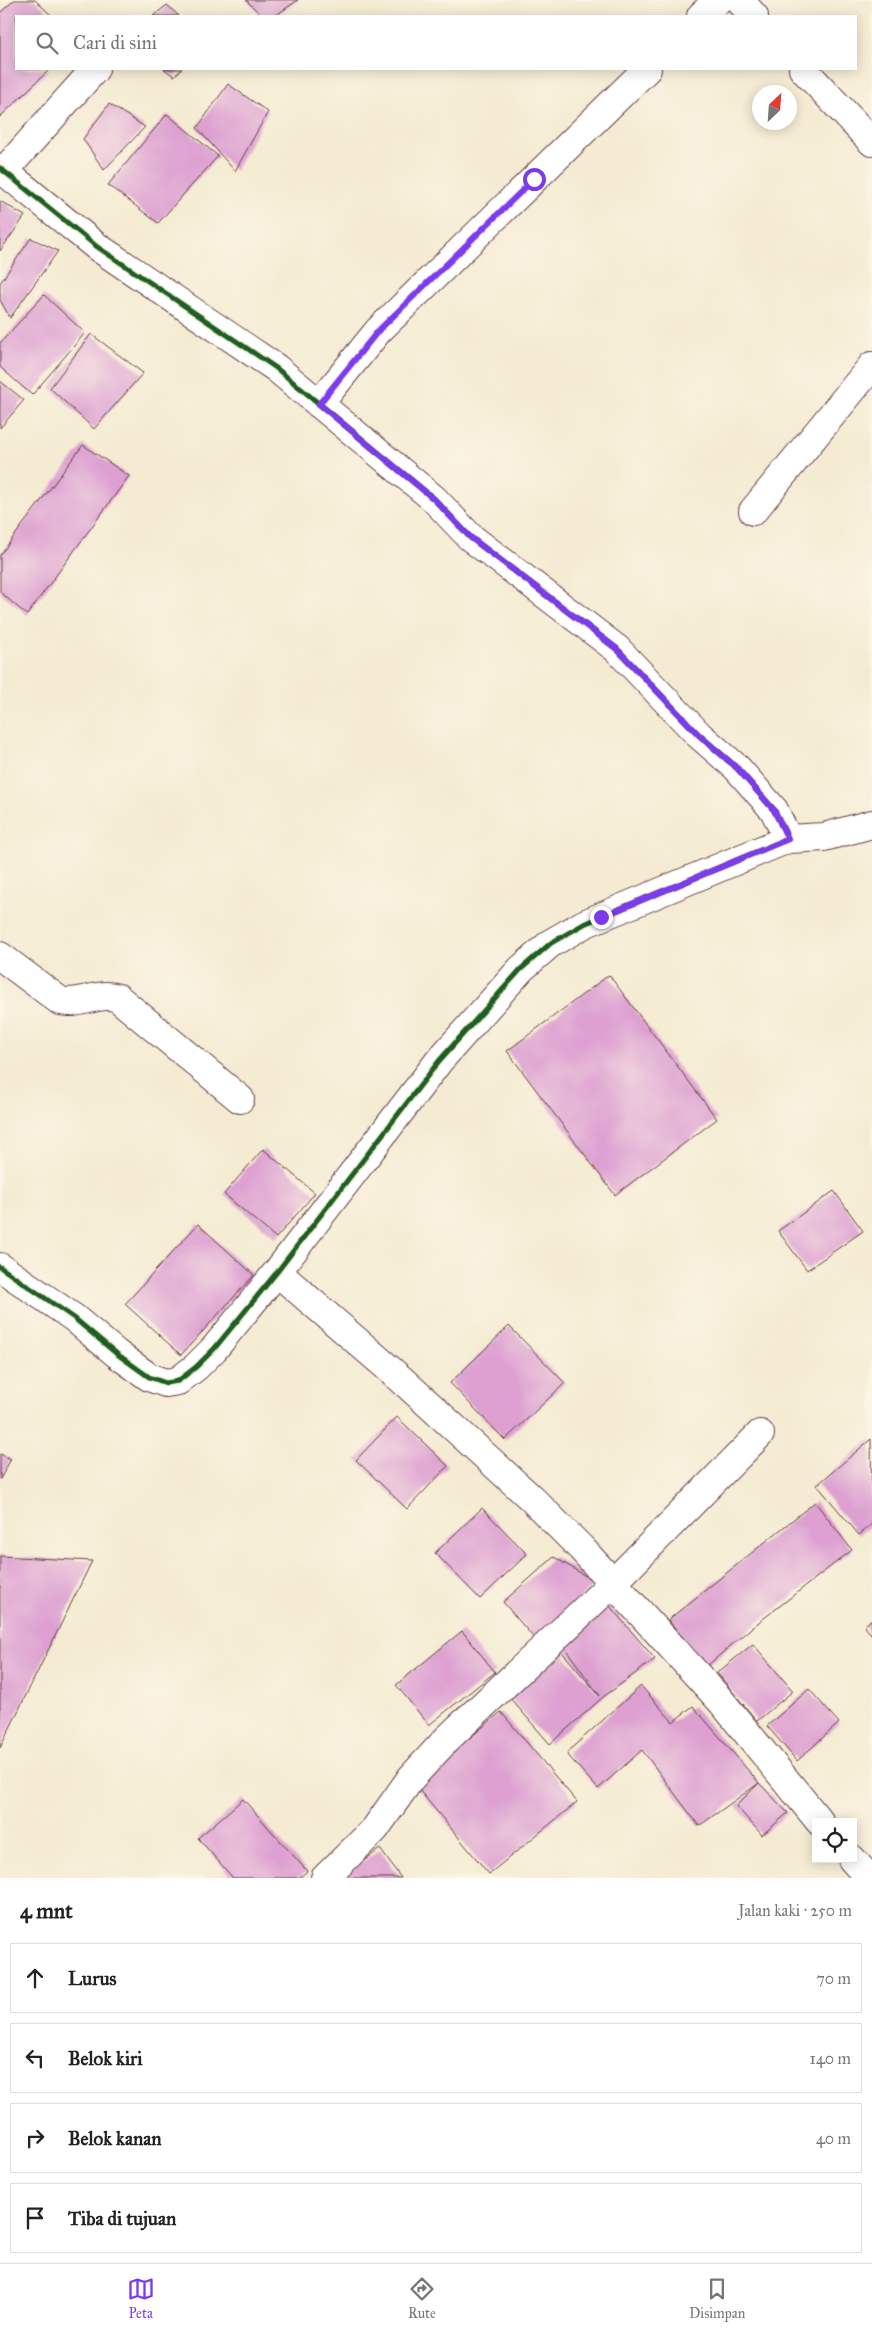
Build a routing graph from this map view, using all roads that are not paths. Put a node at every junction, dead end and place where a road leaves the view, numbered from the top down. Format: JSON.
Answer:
{"nodes":[{"id":1,"x":718,"y":0,"type":"edge"},
{"id":2,"x":739,"y":0,"type":"edge"},
{"id":3,"x":702,"y":15,"type":"edge"},
{"id":4,"x":753,"y":15,"type":"edge"},
{"id":5,"x":94,"y":70,"type":"edge"},
{"id":6,"x":646,"y":70,"type":"edge"},
{"id":7,"x":804,"y":70,"type":"edge"},
{"id":8,"x":872,"y":142,"type":"edge"},
{"id":9,"x":2,"y":170,"type":"edge"},
{"id":10,"x":872,"y":366,"type":"edge"},
{"id":11,"x":319,"y":404,"type":"junction"},
{"id":12,"x":753,"y":511,"type":"dead end"},
{"id":13,"x":872,"y":824,"type":"edge"},
{"id":14,"x":788,"y":839,"type":"junction"},
{"id":15,"x":0,"y":956,"type":"edge"},
{"id":16,"x":240,"y":1099,"type":"dead end"},
{"id":17,"x":0,"y":1267,"type":"edge"},
{"id":18,"x":277,"y":1272,"type":"junction"},
{"id":19,"x":760,"y":1434,"type":"dead end"},
{"id":20,"x":613,"y":1583,"type":"junction"},
{"id":21,"x":817,"y":1818,"type":"edge"},
{"id":22,"x":856,"y":1863,"type":"edge"},
{"id":23,"x":325,"y":1878,"type":"edge"},
{"id":24,"x":869,"y":1878,"type":"edge"}],
"edges":[{"from":1,"to":3,"type":"street"},
{"from":2,"to":4,"type":"street"},
{"from":5,"to":9,"type":"street"},
{"from":6,"to":11,"type":"street"},
{"from":7,"to":8,"type":"street"},
{"from":9,"to":11,"type":"street"},
{"from":10,"to":12,"type":"street"},
{"from":11,"to":14,"type":"street"},
{"from":13,"to":14,"type":"street"},
{"from":14,"to":18,"type":"street"},
{"from":15,"to":16,"type":"street"},
{"from":17,"to":18,"type":"street"},
{"from":18,"to":20,"type":"street"},
{"from":19,"to":20,"type":"street"},
{"from":20,"to":21,"type":"street"},
{"from":20,"to":23,"type":"street"},
{"from":22,"to":24,"type":"street"}]}
